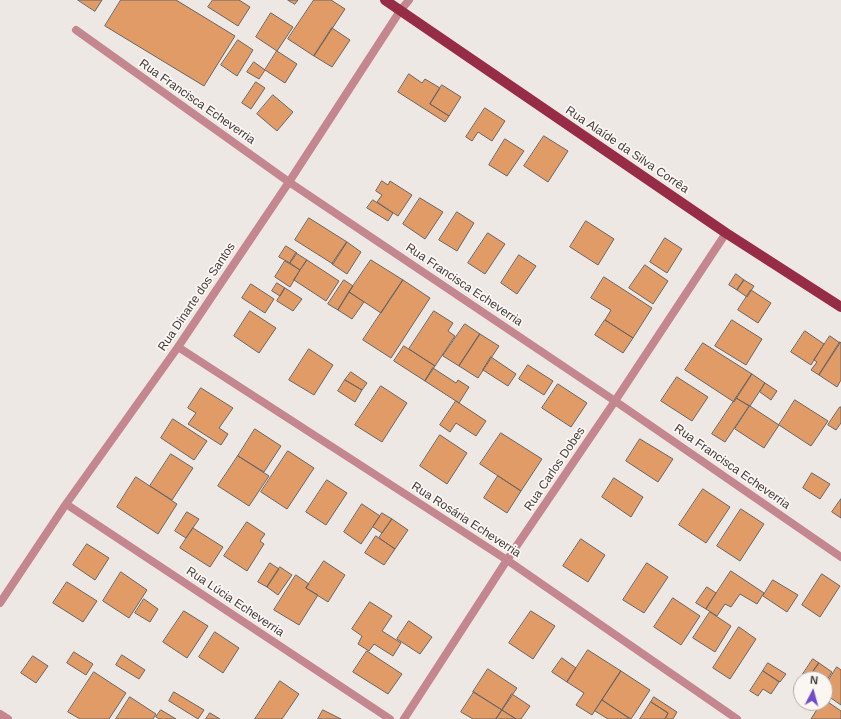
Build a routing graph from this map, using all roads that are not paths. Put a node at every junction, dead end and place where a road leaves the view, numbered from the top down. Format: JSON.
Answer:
{"nodes":[{"id":1,"x":385,"y":0,"type":"edge"},
{"id":2,"x":409,"y":0,"type":"edge"},
{"id":3,"x":400,"y":11,"type":"junction"},
{"id":4,"x":76,"y":30,"type":"dead end"},
{"id":5,"x":289,"y":182,"type":"junction"},
{"id":6,"x":726,"y":233,"type":"junction"},
{"id":7,"x":841,"y":307,"type":"edge"},
{"id":8,"x":178,"y":346,"type":"junction"},
{"id":9,"x":615,"y":401,"type":"junction"},
{"id":10,"x":66,"y":504,"type":"junction"},
{"id":11,"x":841,"y":557,"type":"edge"},
{"id":12,"x":507,"y":560,"type":"junction"},
{"id":13,"x":0,"y":603,"type":"edge"},
{"id":14,"x":0,"y":714,"type":"edge"},
{"id":15,"x":8,"y":719,"type":"edge"},
{"id":16,"x":390,"y":719,"type":"edge"},
{"id":17,"x":404,"y":719,"type":"edge"},
{"id":18,"x":736,"y":719,"type":"edge"}],
"edges":[{"from":1,"to":3,"type":"main road","name":"Rua Alaíde da Silva Corrêa"},
{"from":2,"to":3,"type":"street","name":"Rua Dinarte dos Santos"},
{"from":3,"to":5,"type":"street","name":"Rua Dinarte dos Santos"},
{"from":3,"to":6,"type":"main road","name":"Rua Alaíde da Silva Corrêa"},
{"from":4,"to":5,"type":"street","name":"Rua Francisca Echeverria"},
{"from":5,"to":8,"type":"street","name":"Rua Dinarte dos Santos"},
{"from":5,"to":9,"type":"street","name":"Rua Francisca Echeverria"},
{"from":6,"to":7,"type":"main road","name":"Rua Alaíde da Silva Corrêa"},
{"from":6,"to":9,"type":"street","name":"Rua Carlos Dobes"},
{"from":8,"to":10,"type":"street","name":"Rua Dinarte dos Santos"},
{"from":8,"to":12,"type":"street","name":"Rua Rosária Echeverria"},
{"from":9,"to":11,"type":"street","name":"Rua Francisca Echeverria"},
{"from":9,"to":12,"type":"street","name":"Rua Carlos Dobes"},
{"from":10,"to":13,"type":"street","name":"Rua Dinarte dos Santos"},
{"from":10,"to":16,"type":"street","name":"Rua Lúcia Echeverria"},
{"from":12,"to":17,"type":"street","name":"Rua Carlos Dobes"},
{"from":12,"to":18,"type":"street","name":"Rua Rosária Echeverria"},
{"from":14,"to":15,"type":"street"}]}
